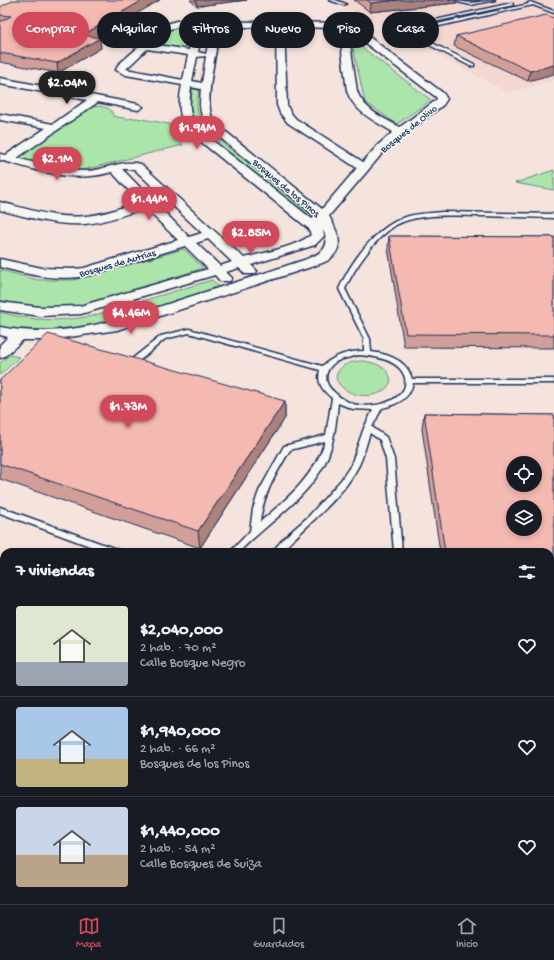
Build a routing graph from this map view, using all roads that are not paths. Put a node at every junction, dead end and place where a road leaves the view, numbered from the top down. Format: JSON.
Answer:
{"nodes":[{"id":1,"x":331,"y":0,"type":"edge"},
{"id":2,"x":451,"y":0,"type":"edge"},
{"id":3,"x":493,"y":0,"type":"edge"},
{"id":4,"x":527,"y":0,"type":"edge"},
{"id":5,"x":344,"y":4,"type":"dead end"},
{"id":6,"x":534,"y":4,"type":"junction"},
{"id":7,"x":553,"y":11,"type":"edge"},
{"id":8,"x":439,"y":20,"type":"edge"},
{"id":9,"x":374,"y":45,"type":"edge"},
{"id":10,"x":144,"y":48,"type":"edge"},
{"id":11,"x":159,"y":48,"type":"edge"},
{"id":12,"x":193,"y":48,"type":"edge"},
{"id":13,"x":212,"y":48,"type":"edge"},
{"id":14,"x":281,"y":48,"type":"edge"},
{"id":15,"x":346,"y":48,"type":"edge"},
{"id":16,"x":192,"y":53,"type":"junction"},
{"id":17,"x":210,"y":57,"type":"junction"},
{"id":18,"x":472,"y":65,"type":"dead end"},
{"id":19,"x":0,"y":81,"type":"edge"},
{"id":20,"x":187,"y":83,"type":"junction"},
{"id":21,"x":207,"y":87,"type":"junction"},
{"id":22,"x":96,"y":99,"type":"junction"},
{"id":23,"x":138,"y":107,"type":"dead end"},
{"id":24,"x":0,"y":117,"type":"edge"},
{"id":25,"x":55,"y":127,"type":"junction"},
{"id":26,"x":400,"y":132,"type":"junction"},
{"id":27,"x":4,"y":158,"type":"edge"},
{"id":28,"x":363,"y":167,"type":"junction"},
{"id":29,"x":114,"y":168,"type":"junction"},
{"id":30,"x":147,"y":203,"type":"junction"},
{"id":31,"x":0,"y":206,"type":"edge"},
{"id":32,"x":322,"y":215,"type":"junction"},
{"id":33,"x":554,"y":216,"type":"edge"},
{"id":34,"x":315,"y":231,"type":"junction"},
{"id":35,"x":210,"y":235,"type":"junction"},
{"id":36,"x":187,"y":242,"type":"junction"},
{"id":37,"x":0,"y":263,"type":"edge"},
{"id":38,"x":242,"y":264,"type":"junction"},
{"id":39,"x":218,"y":272,"type":"junction"},
{"id":40,"x":261,"y":280,"type":"junction"},
{"id":41,"x":236,"y":288,"type":"junction"},
{"id":42,"x":0,"y":306,"type":"edge"},
{"id":43,"x":0,"y":331,"type":"edge"},
{"id":44,"x":19,"y":335,"type":"junction"},
{"id":45,"x":49,"y":336,"type":"junction"},
{"id":46,"x":32,"y":352,"type":"edge"},
{"id":47,"x":0,"y":353,"type":"edge"},
{"id":48,"x":368,"y":353,"type":"junction"},
{"id":49,"x":136,"y":359,"type":"edge"},
{"id":50,"x":324,"y":369,"type":"junction"},
{"id":51,"x":409,"y":381,"type":"junction"},
{"id":52,"x":554,"y":381,"type":"edge"},
{"id":53,"x":335,"y":399,"type":"junction"},
{"id":54,"x":379,"y":407,"type":"junction"},
{"id":55,"x":368,"y":428,"type":"junction"},
{"id":56,"x":330,"y":438,"type":"junction"},
{"id":57,"x":0,"y":510,"type":"edge"},
{"id":58,"x":254,"y":533,"type":"junction"},
{"id":59,"x":105,"y":548,"type":"edge"},
{"id":60,"x":238,"y":548,"type":"edge"},
{"id":61,"x":280,"y":548,"type":"edge"},
{"id":62,"x":398,"y":548,"type":"edge"}],
"edges":[{"from":1,"to":5,"type":"lane"},
{"from":2,"to":3,"type":"lane"},
{"from":4,"to":6,"type":"lane"},
{"from":4,"to":8,"type":"lane"},
{"from":6,"to":7,"type":"lane"},
{"from":6,"to":18,"type":"lane"},
{"from":9,"to":26,"type":"street","name":"Bosques de Olivo"},
{"from":10,"to":20,"type":"street","name":"Bosques de Olivo"},
{"from":11,"to":16,"type":"street"},
{"from":12,"to":16,"type":"street","name":"Bosques de los Pinos"},
{"from":13,"to":17,"type":"street","name":"Bosques de los Pinos"},
{"from":14,"to":28,"type":"street"},
{"from":15,"to":26,"type":"street"},
{"from":16,"to":17,"type":"street"},
{"from":16,"to":20,"type":"street","name":"Bosques de los Pinos"},
{"from":17,"to":21,"type":"street","name":"Bosques de los Pinos"},
{"from":19,"to":22,"type":"street"},
{"from":20,"to":21,"type":"street","name":"Bosques de Olivo"},
{"from":20,"to":34,"type":"street","name":"Bosques de los Pinos"},
{"from":21,"to":32,"type":"street","name":"Bosques de los Pinos"},
{"from":22,"to":23,"type":"street"},
{"from":22,"to":25,"type":"street"},
{"from":24,"to":25,"type":"street"},
{"from":25,"to":27,"type":"street"},
{"from":26,"to":28,"type":"street","name":"Bosques de Olivo"},
{"from":27,"to":29,"type":"street"},
{"from":28,"to":32,"type":"street","name":"Bosques de Olivo"},
{"from":29,"to":30,"type":"street"},
{"from":29,"to":35,"type":"street"},
{"from":30,"to":31,"type":"street"},
{"from":30,"to":36,"type":"street"},
{"from":32,"to":34,"type":"street","name":"Bosques de Olivo"},
{"from":32,"to":40,"type":"street","name":"Bosques de los Pinos"},
{"from":33,"to":48,"type":"lane"},
{"from":34,"to":38,"type":"street"},
{"from":35,"to":36,"type":"street","name":"Bosques de Autrias"},
{"from":35,"to":38,"type":"street"},
{"from":36,"to":37,"type":"street","name":"Bosques de Autrias"},
{"from":36,"to":39,"type":"street"},
{"from":38,"to":39,"type":"street"},
{"from":38,"to":40,"type":"street"},
{"from":39,"to":41,"type":"street"},
{"from":39,"to":42,"type":"street"},
{"from":40,"to":41,"type":"street"},
{"from":41,"to":45,"type":"street"},
{"from":43,"to":44,"type":"street"},
{"from":44,"to":45,"type":"street"},
{"from":44,"to":47,"type":"street"},
{"from":45,"to":46,"type":"street"},
{"from":48,"to":50,"type":"lane"},
{"from":48,"to":51,"type":"lane"},
{"from":49,"to":50,"type":"lane"},
{"from":50,"to":53,"type":"lane"},
{"from":51,"to":52,"type":"lane"},
{"from":51,"to":54,"type":"lane"},
{"from":53,"to":54,"type":"lane"},
{"from":53,"to":56,"type":"lane"},
{"from":54,"to":55,"type":"lane"},
{"from":55,"to":61,"type":"lane"},
{"from":55,"to":62,"type":"lane"},
{"from":56,"to":58,"type":"lane"},
{"from":56,"to":58,"type":"lane"},
{"from":57,"to":59,"type":"lane"},
{"from":58,"to":60,"type":"lane"}]}
